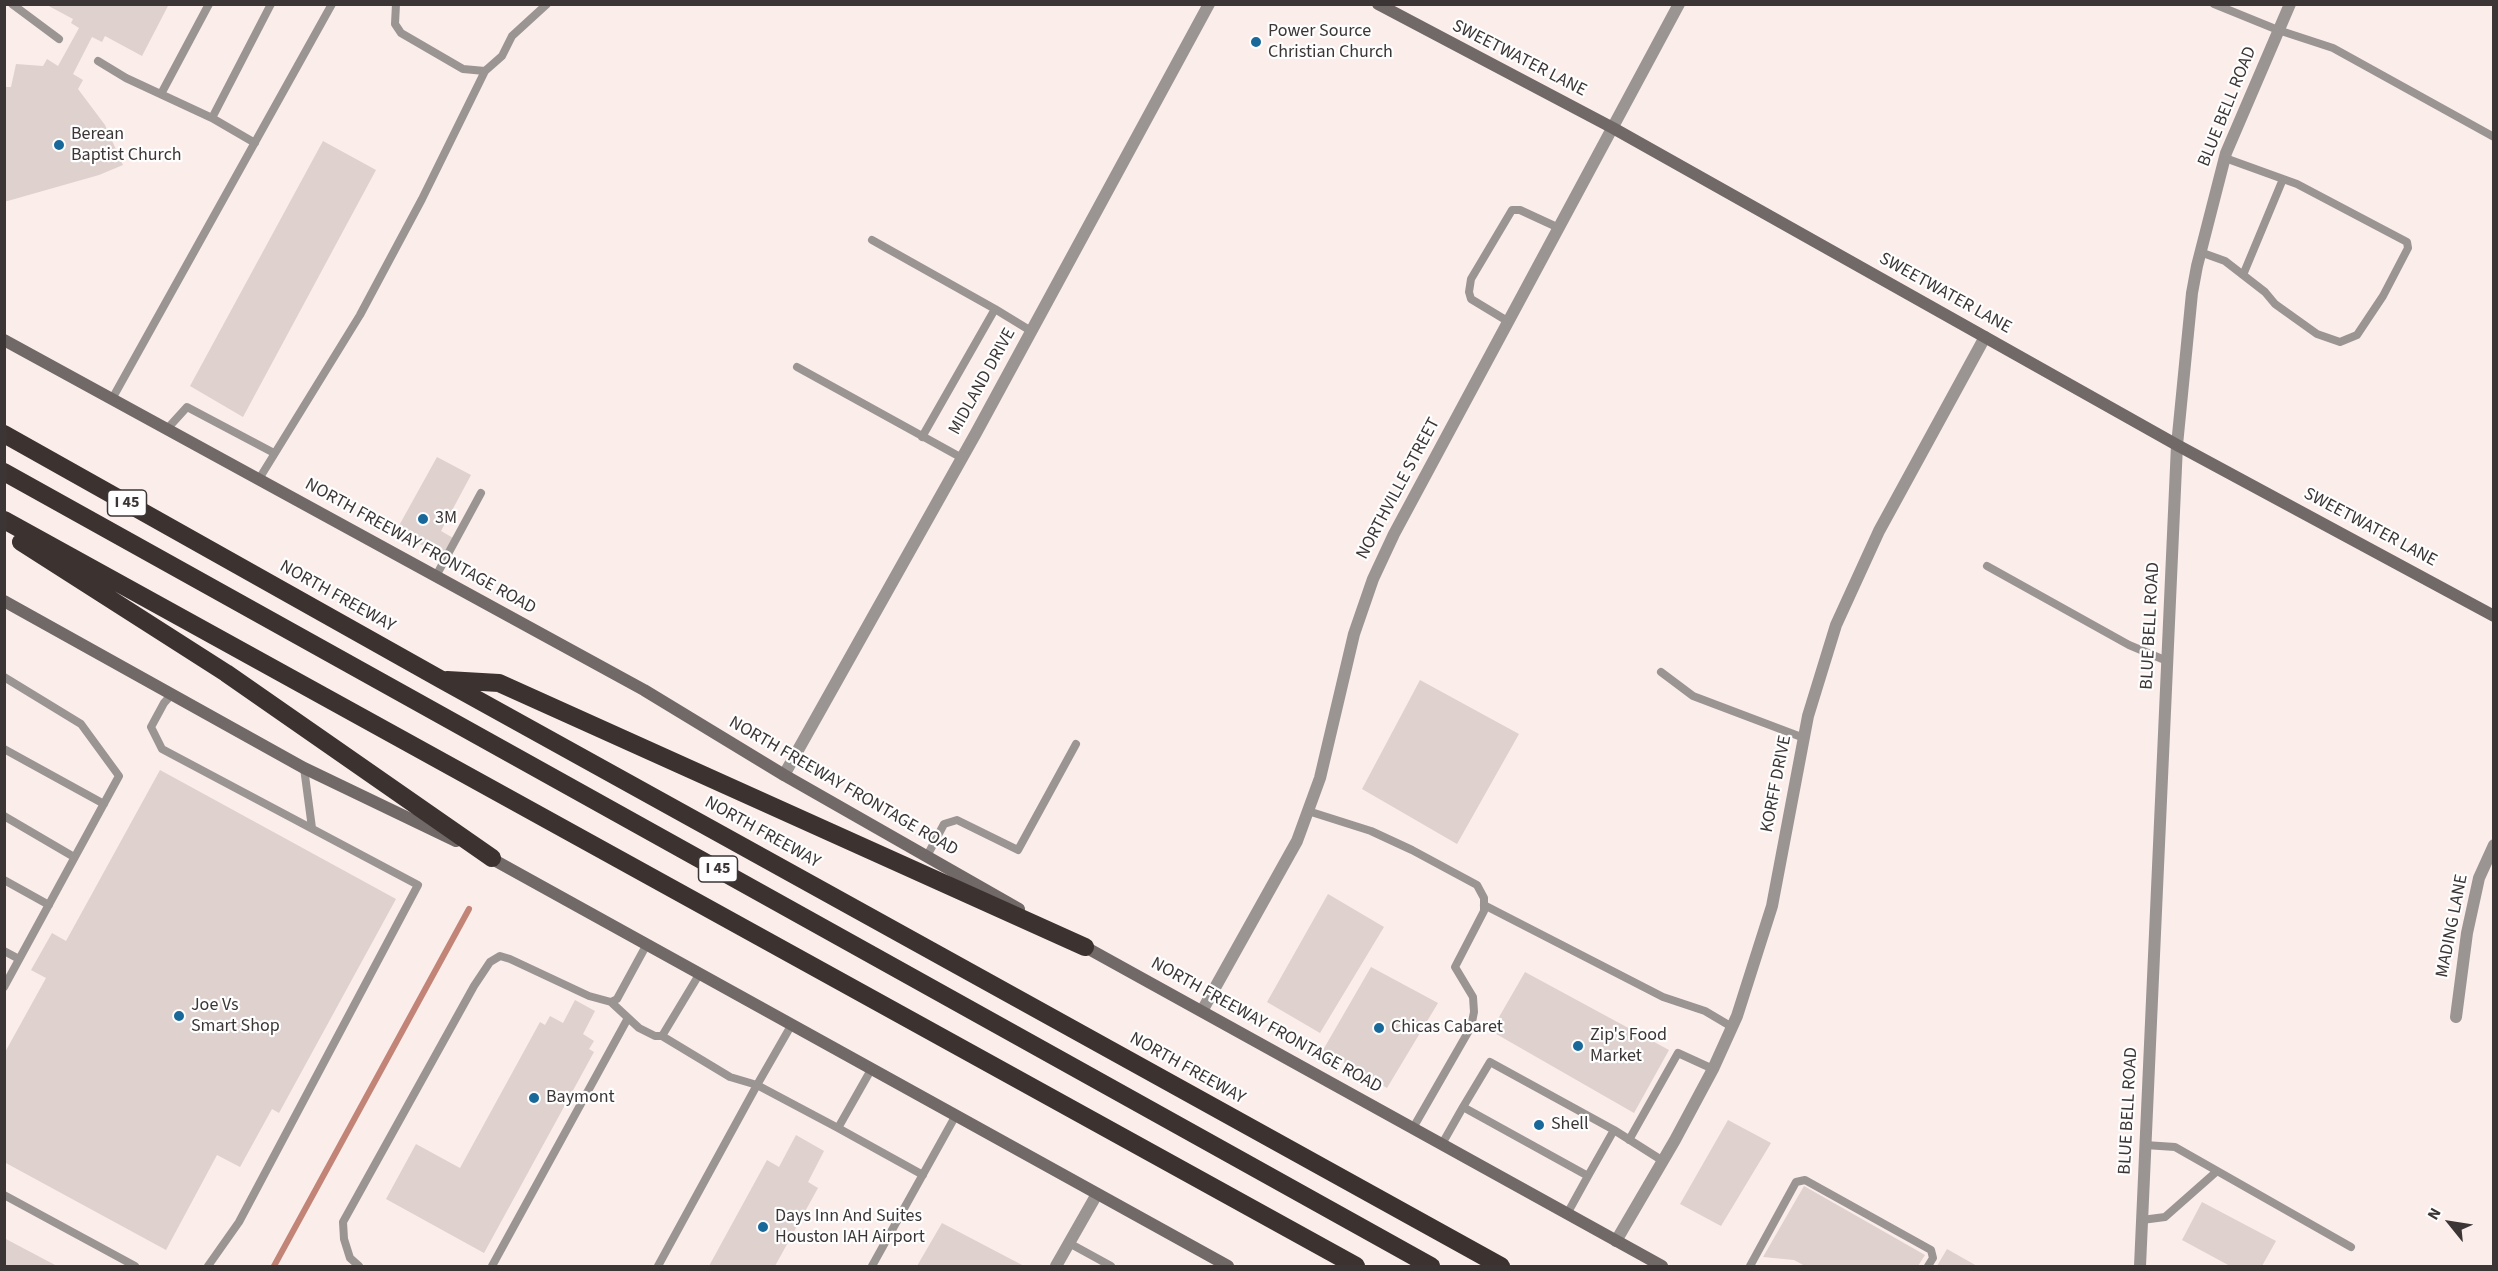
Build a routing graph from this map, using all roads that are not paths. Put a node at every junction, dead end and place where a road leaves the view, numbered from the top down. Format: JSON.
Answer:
{"nodes":[{"id":1,"x":12,"y":4,"type":"edge"},
{"id":2,"x":209,"y":4,"type":"edge"},
{"id":3,"x":271,"y":4,"type":"edge"},
{"id":4,"x":332,"y":4,"type":"edge"},
{"id":5,"x":396,"y":4,"type":"edge"},
{"id":6,"x":547,"y":4,"type":"edge"},
{"id":7,"x":1209,"y":4,"type":"edge"},
{"id":8,"x":1378,"y":4,"type":"edge"},
{"id":9,"x":1679,"y":4,"type":"edge"},
{"id":10,"x":2214,"y":4,"type":"edge"},
{"id":11,"x":2289,"y":4,"type":"edge"},
{"id":12,"x":2278,"y":30,"type":"junction"},
{"id":13,"x":59,"y":39,"type":"dead end"},
{"id":14,"x":98,"y":61,"type":"dead end"},
{"id":15,"x":485,"y":70,"type":"junction"},
{"id":16,"x":161,"y":94,"type":"junction"},
{"id":17,"x":212,"y":118,"type":"junction"},
{"id":18,"x":1613,"y":128,"type":"junction"},
{"id":19,"x":2493,"y":137,"type":"edge"},
{"id":20,"x":255,"y":143,"type":"junction"},
{"id":21,"x":2225,"y":158,"type":"junction"},
{"id":22,"x":2283,"y":179,"type":"junction"},
{"id":23,"x":1559,"y":228,"type":"junction"},
{"id":24,"x":872,"y":240,"type":"dead end"},
{"id":25,"x":2200,"y":252,"type":"junction"},
{"id":26,"x":2243,"y":274,"type":"junction"},
{"id":27,"x":995,"y":309,"type":"junction"},
{"id":28,"x":1509,"y":322,"type":"junction"},
{"id":29,"x":1031,"y":331,"type":"junction"},
{"id":30,"x":1985,"y":337,"type":"junction"},
{"id":31,"x":4,"y":340,"type":"edge"},
{"id":32,"x":797,"y":367,"type":"dead end"},
{"id":33,"x":112,"y":399,"type":"junction"},
{"id":34,"x":167,"y":429,"type":"junction"},
{"id":35,"x":4,"y":434,"type":"edge"},
{"id":36,"x":922,"y":437,"type":"junction"},
{"id":37,"x":2177,"y":445,"type":"junction"},
{"id":38,"x":274,"y":453,"type":"junction"},
{"id":39,"x":962,"y":458,"type":"junction"},
{"id":40,"x":4,"y":472,"type":"edge"},
{"id":41,"x":259,"y":479,"type":"junction"},
{"id":42,"x":481,"y":493,"type":"dead end"},
{"id":43,"x":4,"y":520,"type":"edge"},
{"id":44,"x":4,"y":532,"type":"edge"},
{"id":45,"x":1987,"y":566,"type":"dead end"},
{"id":46,"x":436,"y":576,"type":"junction"},
{"id":47,"x":4,"y":601,"type":"edge"},
{"id":48,"x":2493,"y":616,"type":"edge"},
{"id":49,"x":2167,"y":661,"type":"junction"},
{"id":50,"x":1661,"y":672,"type":"dead end"},
{"id":51,"x":4,"y":677,"type":"edge"},
{"id":52,"x":441,"y":680,"type":"junction"},
{"id":53,"x":172,"y":694,"type":"junction"},
{"id":54,"x":1804,"y":738,"type":"junction"},
{"id":55,"x":1076,"y":744,"type":"dead end"},
{"id":56,"x":4,"y":749,"type":"edge"},
{"id":57,"x":304,"y":768,"type":"junction"},
{"id":58,"x":784,"y":775,"type":"junction"},
{"id":59,"x":104,"y":804,"type":"junction"},
{"id":60,"x":1308,"y":811,"type":"junction"},
{"id":61,"x":4,"y":816,"type":"edge"},
{"id":62,"x":312,"y":828,"type":"junction"},
{"id":63,"x":2493,"y":845,"type":"edge"},
{"id":64,"x":927,"y":856,"type":"junction"},
{"id":65,"x":74,"y":857,"type":"junction"},
{"id":66,"x":492,"y":858,"type":"junction"},
{"id":67,"x":4,"y":880,"type":"edge"},
{"id":68,"x":49,"y":905,"type":"junction"},
{"id":69,"x":1484,"y":905,"type":"junction"},
{"id":70,"x":647,"y":944,"type":"junction"},
{"id":71,"x":1085,"y":947,"type":"junction"},
{"id":72,"x":4,"y":951,"type":"edge"},
{"id":73,"x":19,"y":959,"type":"junction"},
{"id":74,"x":700,"y":973,"type":"junction"},
{"id":75,"x":4,"y":987,"type":"edge"},
{"id":76,"x":611,"y":1002,"type":"junction"},
{"id":77,"x":1202,"y":1011,"type":"junction"},
{"id":78,"x":2456,"y":1017,"type":"dead end"},
{"id":79,"x":628,"y":1018,"type":"junction"},
{"id":80,"x":792,"y":1024,"type":"junction"},
{"id":81,"x":1732,"y":1026,"type":"junction"},
{"id":82,"x":662,"y":1036,"type":"junction"},
{"id":83,"x":872,"y":1068,"type":"junction"},
{"id":84,"x":1713,"y":1069,"type":"junction"},
{"id":85,"x":757,"y":1085,"type":"junction"},
{"id":86,"x":1464,"y":1107,"type":"junction"},
{"id":87,"x":957,"y":1115,"type":"junction"},
{"id":88,"x":838,"y":1128,"type":"junction"},
{"id":89,"x":1413,"y":1128,"type":"junction"},
{"id":90,"x":1614,"y":1130,"type":"junction"},
{"id":91,"x":1629,"y":1140,"type":"junction"},
{"id":92,"x":1442,"y":1144,"type":"junction"},
{"id":93,"x":2145,"y":1145,"type":"junction"},
{"id":94,"x":1663,"y":1161,"type":"junction"},
{"id":95,"x":2216,"y":1172,"type":"junction"},
{"id":96,"x":923,"y":1175,"type":"junction"},
{"id":97,"x":1588,"y":1176,"type":"junction"},
{"id":98,"x":1097,"y":1194,"type":"junction"},
{"id":99,"x":4,"y":1195,"type":"edge"},
{"id":100,"x":1568,"y":1214,"type":"junction"},
{"id":101,"x":2142,"y":1220,"type":"junction"},
{"id":102,"x":1616,"y":1241,"type":"junction"},
{"id":103,"x":1069,"y":1243,"type":"junction"},
{"id":104,"x":2351,"y":1246,"type":"dead end"},
{"id":105,"x":135,"y":1266,"type":"edge"},
{"id":106,"x":208,"y":1266,"type":"edge"},
{"id":107,"x":359,"y":1266,"type":"edge"},
{"id":108,"x":492,"y":1266,"type":"edge"},
{"id":109,"x":658,"y":1266,"type":"edge"},
{"id":110,"x":872,"y":1266,"type":"edge"},
{"id":111,"x":1056,"y":1266,"type":"edge"},
{"id":112,"x":1111,"y":1266,"type":"edge"},
{"id":113,"x":1228,"y":1266,"type":"edge"},
{"id":114,"x":1356,"y":1266,"type":"edge"},
{"id":115,"x":1431,"y":1266,"type":"edge"},
{"id":116,"x":1501,"y":1266,"type":"edge"},
{"id":117,"x":1662,"y":1266,"type":"edge"},
{"id":118,"x":1750,"y":1266,"type":"edge"},
{"id":119,"x":1928,"y":1266,"type":"edge"},
{"id":120,"x":2140,"y":1266,"type":"edge"}],
"edges":[{"from":1,"to":13,"type":"lane"},
{"from":2,"to":16,"type":"lane"},
{"from":3,"to":17,"type":"lane"},
{"from":4,"to":20,"type":"lane"},
{"from":5,"to":15,"type":"lane"},
{"from":6,"to":15,"type":"lane"},
{"from":7,"to":29,"type":"street","name":"MIDLAND DRIVE"},
{"from":8,"to":18,"type":"main road","name":"SWEETWATER LANE"},
{"from":9,"to":18,"type":"street","name":"NORTHVILLE STREET"},
{"from":10,"to":12,"type":"lane"},
{"from":11,"to":12,"type":"street","name":"BLUE BELL ROAD"},
{"from":12,"to":19,"type":"lane"},
{"from":12,"to":21,"type":"street","name":"BLUE BELL ROAD"},
{"from":14,"to":16,"type":"lane"},
{"from":15,"to":38,"type":"lane"},
{"from":16,"to":17,"type":"lane"},
{"from":17,"to":20,"type":"lane"},
{"from":18,"to":23,"type":"street","name":"NORTHVILLE STREET"},
{"from":18,"to":30,"type":"main road","name":"SWEETWATER LANE"},
{"from":20,"to":33,"type":"lane"},
{"from":21,"to":22,"type":"lane"},
{"from":21,"to":25,"type":"street","name":"BLUE BELL ROAD"},
{"from":22,"to":26,"type":"lane"},
{"from":22,"to":26,"type":"lane"},
{"from":23,"to":28,"type":"street","name":"NORTHVILLE STREET"},
{"from":23,"to":28,"type":"lane"},
{"from":24,"to":27,"type":"lane"},
{"from":25,"to":26,"type":"lane"},
{"from":25,"to":37,"type":"street","name":"BLUE BELL ROAD"},
{"from":27,"to":29,"type":"lane"},
{"from":27,"to":36,"type":"lane"},
{"from":28,"to":60,"type":"street","name":"NORTHVILLE STREET"},
{"from":29,"to":39,"type":"street","name":"MIDLAND DRIVE"},
{"from":30,"to":37,"type":"main road","name":"SWEETWATER LANE"},
{"from":30,"to":54,"type":"street","name":"KORFF DRIVE"},
{"from":31,"to":33,"type":"main road","name":"NORTH FREEWAY FRONTAGE ROAD"},
{"from":32,"to":36,"type":"lane"},
{"from":33,"to":34,"type":"main road","name":"NORTH FREEWAY FRONTAGE ROAD"},
{"from":34,"to":38,"type":"lane"},
{"from":34,"to":41,"type":"main road","name":"NORTH FREEWAY FRONTAGE ROAD"},
{"from":35,"to":52,"type":"highway","name":"NORTH FREEWAY","number":"I 45"},
{"from":36,"to":39,"type":"lane"},
{"from":37,"to":48,"type":"main road","name":"SWEETWATER LANE"},
{"from":37,"to":49,"type":"street","name":"BLUE BELL ROAD"},
{"from":38,"to":41,"type":"lane"},
{"from":39,"to":58,"type":"street","name":"MIDLAND DRIVE"},
{"from":40,"to":115,"type":"highway","number":"I 45"},
{"from":41,"to":46,"type":"main road","name":"NORTH FREEWAY FRONTAGE ROAD"},
{"from":42,"to":46,"type":"lane"},
{"from":43,"to":114,"type":"highway","number":"I 45"},
{"from":44,"to":66,"type":"highway"},
{"from":45,"to":49,"type":"lane"},
{"from":46,"to":58,"type":"main road","name":"NORTH FREEWAY FRONTAGE ROAD"},
{"from":47,"to":53,"type":"main road"},
{"from":49,"to":93,"type":"street","name":"BLUE BELL ROAD"},
{"from":50,"to":54,"type":"lane"},
{"from":51,"to":59,"type":"lane"},
{"from":52,"to":71,"type":"highway"},
{"from":52,"to":116,"type":"highway","name":"NORTH FREEWAY","number":"I 45"},
{"from":53,"to":57,"type":"main road"},
{"from":53,"to":62,"type":"lane"},
{"from":54,"to":81,"type":"street","name":"KORFF DRIVE"},
{"from":55,"to":64,"type":"lane"},
{"from":56,"to":59,"type":"lane"},
{"from":57,"to":62,"type":"lane"},
{"from":57,"to":66,"type":"main road"},
{"from":58,"to":64,"type":"main road","name":"NORTH FREEWAY FRONTAGE ROAD"},
{"from":59,"to":65,"type":"lane"},
{"from":60,"to":69,"type":"lane"},
{"from":60,"to":77,"type":"street","name":"NORTHVILLE STREET"},
{"from":61,"to":65,"type":"lane"},
{"from":62,"to":106,"type":"lane"},
{"from":63,"to":78,"type":"street","name":"MADING LANE"},
{"from":64,"to":71,"type":"main road","name":"NORTH FREEWAY FRONTAGE ROAD"},
{"from":65,"to":68,"type":"lane"},
{"from":66,"to":70,"type":"main road"},
{"from":67,"to":68,"type":"lane"},
{"from":68,"to":73,"type":"lane"},
{"from":69,"to":81,"type":"lane"},
{"from":69,"to":89,"type":"lane"},
{"from":70,"to":74,"type":"main road"},
{"from":70,"to":76,"type":"lane"},
{"from":71,"to":77,"type":"main road","name":"NORTH FREEWAY FRONTAGE ROAD"},
{"from":72,"to":73,"type":"lane"},
{"from":73,"to":75,"type":"lane"},
{"from":74,"to":80,"type":"main road"},
{"from":74,"to":82,"type":"lane"},
{"from":76,"to":79,"type":"lane"},
{"from":76,"to":107,"type":"lane"},
{"from":77,"to":89,"type":"main road","name":"NORTH FREEWAY FRONTAGE ROAD"},
{"from":79,"to":82,"type":"lane"},
{"from":79,"to":108,"type":"lane"},
{"from":80,"to":83,"type":"main road"},
{"from":80,"to":85,"type":"lane"},
{"from":81,"to":84,"type":"street","name":"KORFF DRIVE"},
{"from":82,"to":85,"type":"lane"},
{"from":83,"to":87,"type":"main road"},
{"from":83,"to":88,"type":"lane"},
{"from":84,"to":91,"type":"lane"},
{"from":84,"to":94,"type":"street","name":"KORFF DRIVE"},
{"from":85,"to":88,"type":"lane"},
{"from":85,"to":109,"type":"lane"},
{"from":86,"to":90,"type":"lane"},
{"from":86,"to":92,"type":"lane"},
{"from":86,"to":97,"type":"lane"},
{"from":87,"to":96,"type":"lane"},
{"from":87,"to":98,"type":"main road"},
{"from":88,"to":96,"type":"lane"},
{"from":89,"to":92,"type":"main road","name":"NORTH FREEWAY FRONTAGE ROAD"},
{"from":90,"to":91,"type":"lane"},
{"from":90,"to":97,"type":"lane"},
{"from":91,"to":94,"type":"lane"},
{"from":92,"to":100,"type":"main road","name":"NORTH FREEWAY FRONTAGE ROAD"},
{"from":93,"to":95,"type":"lane"},
{"from":93,"to":101,"type":"street","name":"BLUE BELL ROAD"},
{"from":94,"to":102,"type":"street","name":"KORFF DRIVE"},
{"from":95,"to":101,"type":"lane"},
{"from":95,"to":104,"type":"lane"},
{"from":96,"to":110,"type":"lane"},
{"from":97,"to":100,"type":"lane"},
{"from":98,"to":103,"type":"street"},
{"from":98,"to":113,"type":"main road"},
{"from":99,"to":105,"type":"lane"},
{"from":100,"to":102,"type":"main road","name":"NORTH FREEWAY FRONTAGE ROAD"},
{"from":101,"to":120,"type":"street","name":"BLUE BELL ROAD"},
{"from":102,"to":117,"type":"main road","name":"NORTH FREEWAY FRONTAGE ROAD"},
{"from":103,"to":111,"type":"street"},
{"from":103,"to":112,"type":"lane"},
{"from":118,"to":119,"type":"lane"}]}
